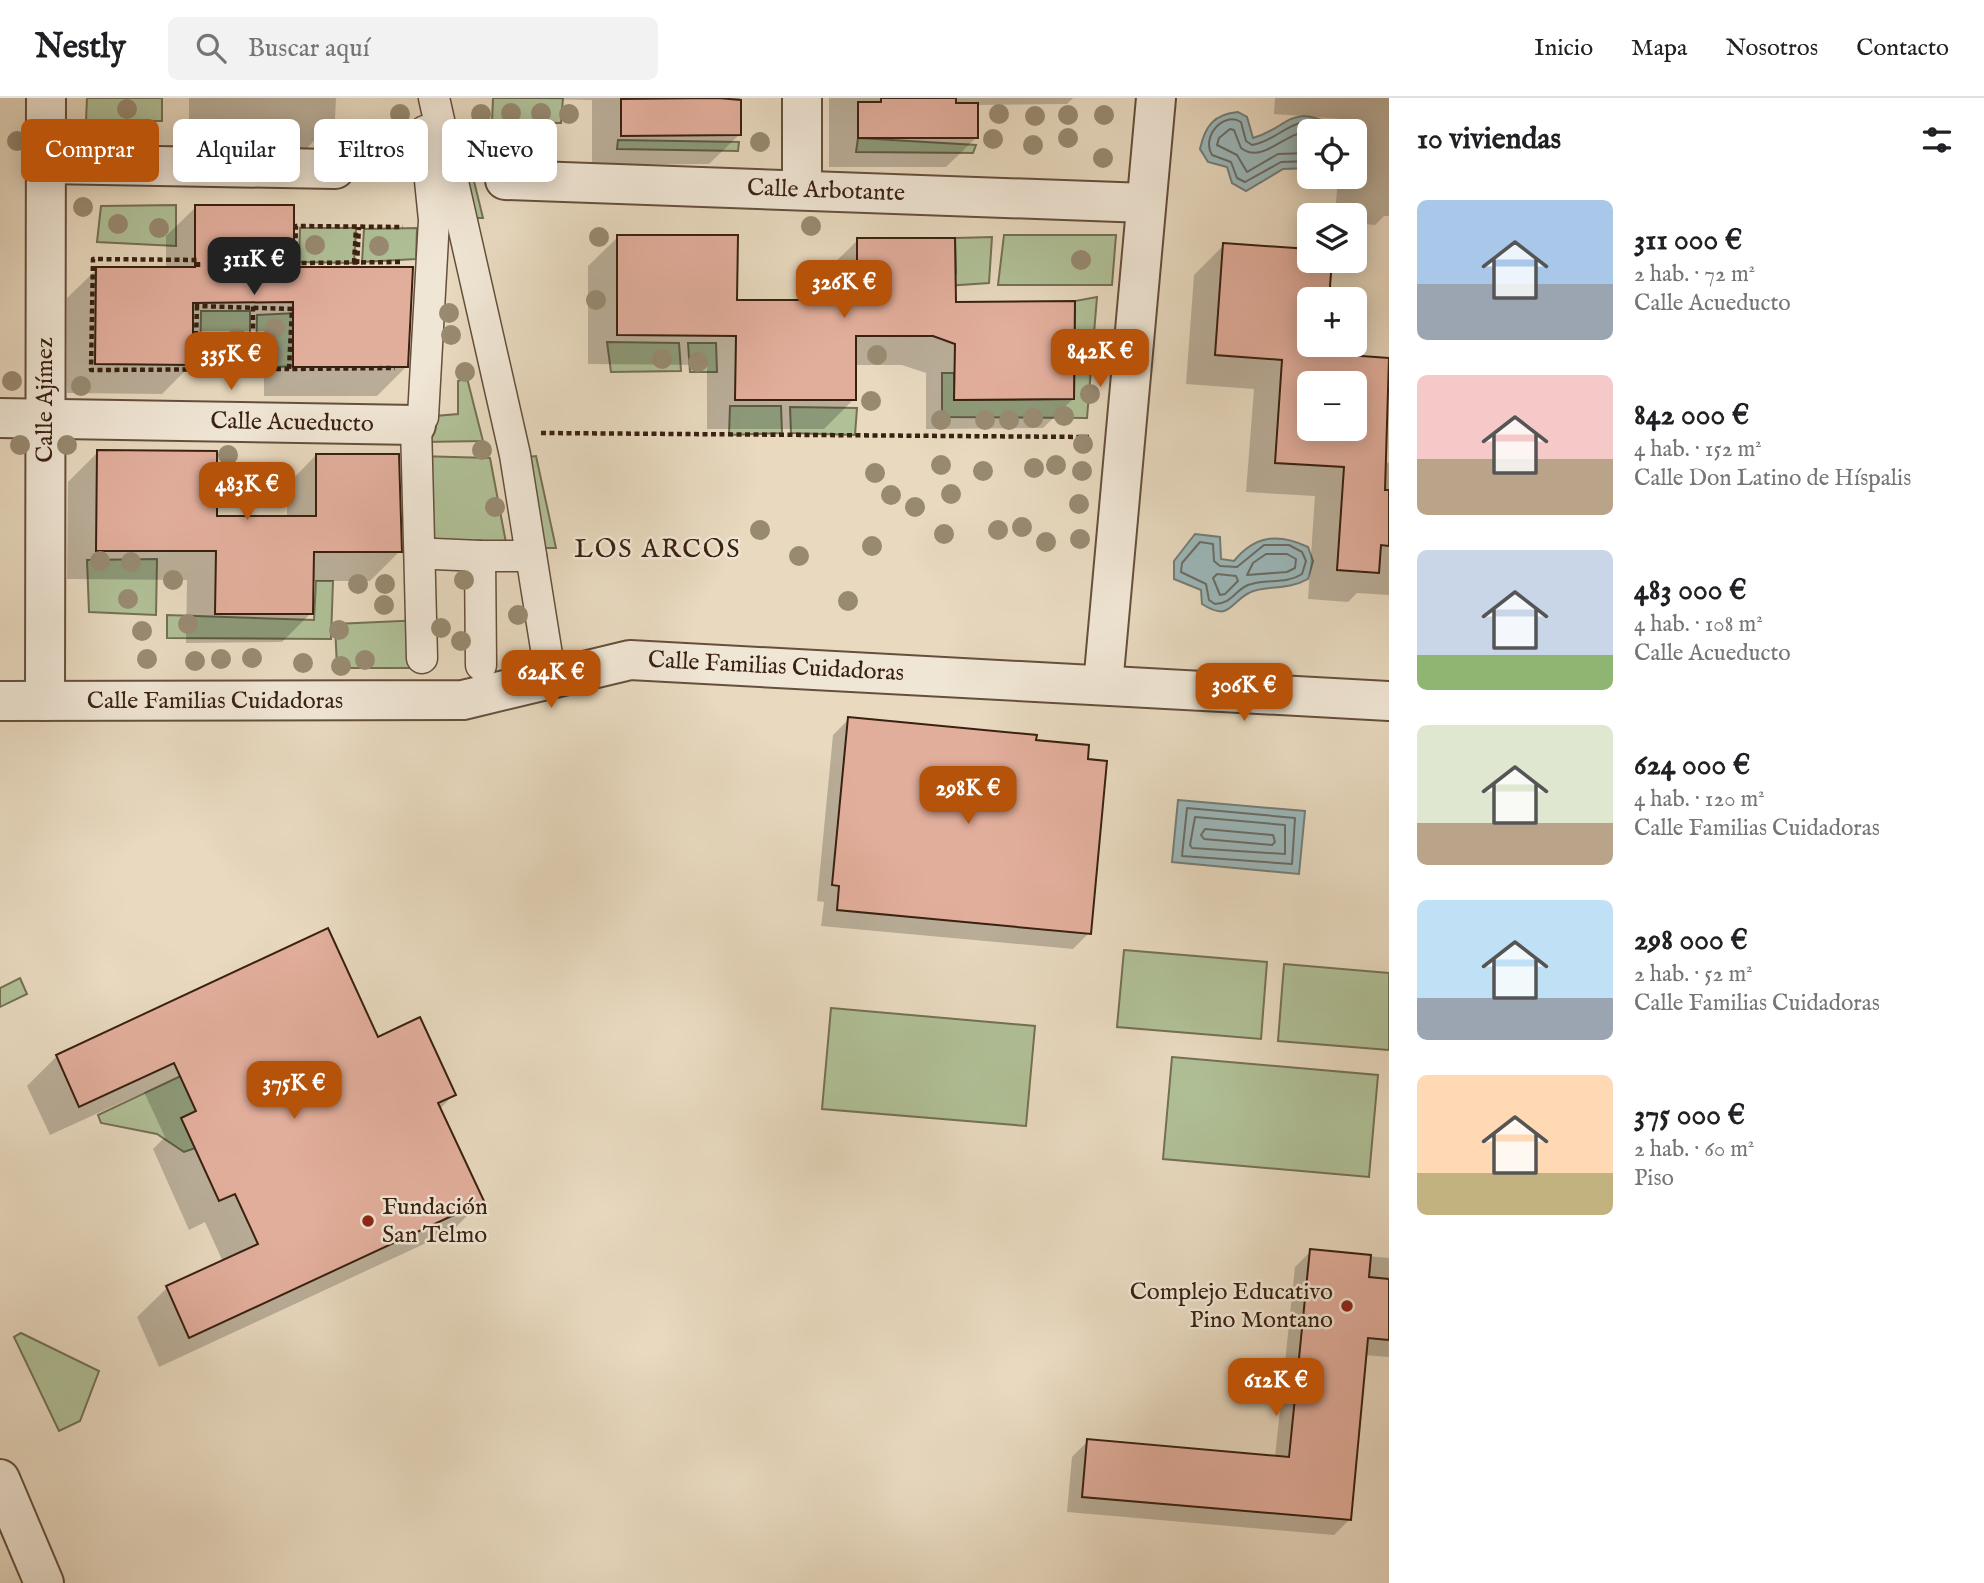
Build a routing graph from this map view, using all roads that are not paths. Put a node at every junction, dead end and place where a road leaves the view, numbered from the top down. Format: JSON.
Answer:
{"nodes":[{"id":1,"x":46,"y":98,"type":"edge"},
{"id":2,"x":802,"y":98,"type":"edge"},
{"id":3,"x":1156,"y":98,"type":"edge"},
{"id":4,"x":436,"y":110,"type":"edge"},
{"id":5,"x":46,"y":119,"type":"edge"},
{"id":6,"x":159,"y":166,"type":"edge"},
{"id":7,"x":314,"y":169,"type":"edge"},
{"id":8,"x":46,"y":182,"type":"edge"},
{"id":9,"x":557,"y":182,"type":"edge"},
{"id":10,"x":802,"y":190,"type":"junction"},
{"id":11,"x":1146,"y":204,"type":"junction"},
{"id":12,"x":0,"y":418,"type":"edge"},
{"id":13,"x":45,"y":419,"type":"junction"},
{"id":14,"x":420,"y":421,"type":"junction"},
{"id":15,"x":435,"y":554,"type":"dead end"},
{"id":16,"x":480,"y":556,"type":"junction"},
{"id":17,"x":531,"y":556,"type":"junction"},
{"id":18,"x":422,"y":658,"type":"dead end"},
{"id":19,"x":548,"y":661,"type":"dead end"},
{"id":20,"x":481,"y":665,"type":"dead end"},
{"id":21,"x":1102,"y":685,"type":"junction"},
{"id":22,"x":0,"y":701,"type":"edge"},
{"id":23,"x":45,"y":701,"type":"junction"},
{"id":24,"x":1389,"y":701,"type":"edge"},
{"id":25,"x":0,"y":1479,"type":"edge"},
{"id":26,"x":44,"y":1583,"type":"edge"}],
"edges":[{"from":1,"to":5,"type":"street","name":"Calle Ajímez"},
{"from":2,"to":10,"type":"street"},
{"from":3,"to":11,"type":"street"},
{"from":4,"to":14,"type":"street"},
{"from":4,"to":17,"type":"street"},
{"from":6,"to":7,"type":"street"},
{"from":8,"to":13,"type":"street","name":"Calle Ajímez"},
{"from":9,"to":10,"type":"street","name":"Calle Arbotante"},
{"from":10,"to":11,"type":"street","name":"Calle Arbotante"},
{"from":11,"to":21,"type":"street"},
{"from":12,"to":13,"type":"street","name":"Calle Acueducto"},
{"from":13,"to":14,"type":"street","name":"Calle Acueducto"},
{"from":13,"to":23,"type":"street","name":"Calle Ajímez"},
{"from":14,"to":18,"type":"street"},
{"from":15,"to":16,"type":"street"},
{"from":16,"to":17,"type":"street"},
{"from":16,"to":20,"type":"street"},
{"from":17,"to":19,"type":"street"},
{"from":21,"to":23,"type":"street","name":"Calle Familias Cuidadoras"},
{"from":21,"to":24,"type":"street","name":"Calle Familias Cuidadoras"},
{"from":22,"to":23,"type":"street","name":"Calle Familias Cuidadoras"},
{"from":25,"to":26,"type":"street"}]}
